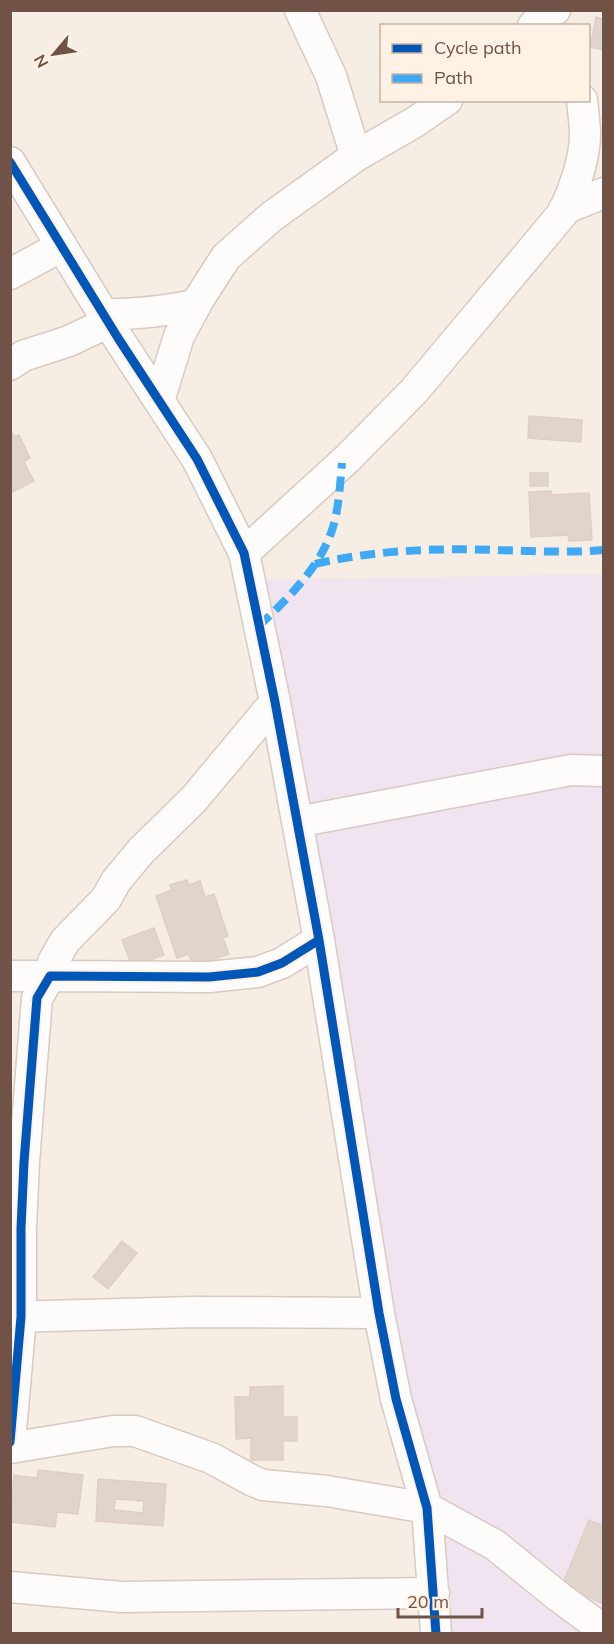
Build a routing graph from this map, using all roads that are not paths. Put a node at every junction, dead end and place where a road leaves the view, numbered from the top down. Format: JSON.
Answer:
{"nodes":[{"id":1,"x":300,"y":10,"type":"edge"},
{"id":2,"x":555,"y":10,"type":"edge"},
{"id":3,"x":535,"y":24,"type":"edge"},
{"id":4,"x":444,"y":102,"type":"edge"},
{"id":5,"x":582,"y":102,"type":"edge"},
{"id":6,"x":356,"y":156,"type":"junction"},
{"id":7,"x":10,"y":162,"type":"edge"},
{"id":8,"x":603,"y":193,"type":"edge"},
{"id":9,"x":564,"y":209,"type":"junction"},
{"id":10,"x":62,"y":246,"type":"junction"},
{"id":11,"x":10,"y":274,"type":"edge"},
{"id":12,"x":196,"y":305,"type":"junction"},
{"id":13,"x":106,"y":318,"type":"junction"},
{"id":14,"x":10,"y":365,"type":"edge"},
{"id":15,"x":159,"y":401,"type":"junction"},
{"id":16,"x":244,"y":553,"type":"junction"},
{"id":17,"x":275,"y":702,"type":"junction"},
{"id":18,"x":603,"y":771,"type":"edge"},
{"id":19,"x":297,"y":822,"type":"junction"},
{"id":20,"x":319,"y":940,"type":"junction"},
{"id":21,"x":10,"y":976,"type":"edge"},
{"id":22,"x":50,"y":976,"type":"junction"},
{"id":23,"x":379,"y":1313,"type":"junction"},
{"id":24,"x":16,"y":1317,"type":"edge"},
{"id":25,"x":10,"y":1442,"type":"edge"},
{"id":26,"x":10,"y":1448,"type":"edge"},
{"id":27,"x":427,"y":1508,"type":"junction"},
{"id":28,"x":10,"y":1587,"type":"edge"},
{"id":29,"x":434,"y":1593,"type":"junction"},
{"id":30,"x":603,"y":1630,"type":"edge"},
{"id":31,"x":436,"y":1634,"type":"edge"}],
"edges":[{"from":1,"to":6,"type":"street"},
{"from":2,"to":3,"type":"street"},
{"from":4,"to":6,"type":"street"},
{"from":5,"to":9,"type":"street"},
{"from":6,"to":12,"type":"street"},
{"from":7,"to":10,"type":"street"},
{"from":8,"to":9,"type":"street"},
{"from":9,"to":16,"type":"street"},
{"from":10,"to":11,"type":"street"},
{"from":10,"to":13,"type":"street"},
{"from":12,"to":13,"type":"street"},
{"from":12,"to":15,"type":"street"},
{"from":13,"to":14,"type":"street"},
{"from":13,"to":15,"type":"street"},
{"from":15,"to":16,"type":"street"},
{"from":16,"to":17,"type":"street"},
{"from":17,"to":19,"type":"street"},
{"from":17,"to":22,"type":"street"},
{"from":18,"to":19,"type":"street"},
{"from":19,"to":20,"type":"street"},
{"from":20,"to":22,"type":"street"},
{"from":20,"to":23,"type":"street"},
{"from":21,"to":22,"type":"street"},
{"from":22,"to":24,"type":"street"},
{"from":23,"to":24,"type":"street"},
{"from":23,"to":27,"type":"street"},
{"from":24,"to":25,"type":"street"},
{"from":26,"to":27,"type":"street"},
{"from":27,"to":29,"type":"street"},
{"from":27,"to":30,"type":"street"},
{"from":28,"to":29,"type":"street"},
{"from":29,"to":31,"type":"street"}]}
